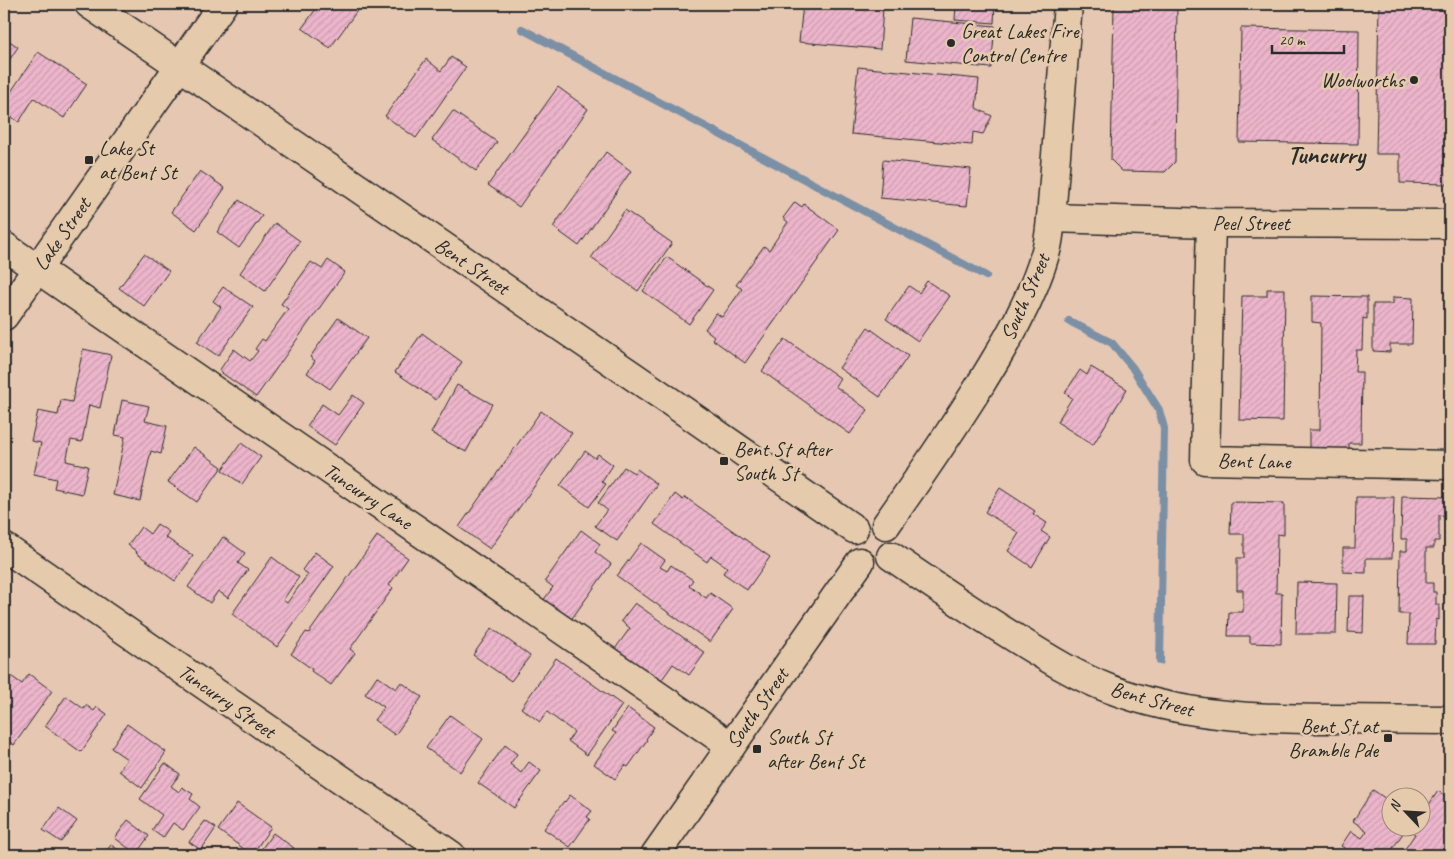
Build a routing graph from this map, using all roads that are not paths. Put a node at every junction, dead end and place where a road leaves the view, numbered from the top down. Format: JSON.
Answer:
{"nodes":[{"id":1,"x":89,"y":4,"type":"edge"},
{"id":2,"x":223,"y":4,"type":"edge"},
{"id":3,"x":1068,"y":4,"type":"edge"},
{"id":4,"x":179,"y":65,"type":"junction"},
{"id":5,"x":1051,"y":218,"type":"junction"},
{"id":6,"x":1211,"y":223,"type":"junction"},
{"id":7,"x":1450,"y":224,"type":"edge"},
{"id":8,"x":4,"y":246,"type":"edge"},
{"id":9,"x":37,"y":269,"type":"junction"},
{"id":10,"x":4,"y":316,"type":"edge"},
{"id":11,"x":1450,"y":465,"type":"edge"},
{"id":12,"x":886,"y":526,"type":"junction"},
{"id":13,"x":854,"y":529,"type":"junction"},
{"id":14,"x":4,"y":547,"type":"edge"},
{"id":15,"x":891,"y":556,"type":"junction"},
{"id":16,"x":860,"y":562,"type":"junction"},
{"id":17,"x":1450,"y":720,"type":"edge"},
{"id":18,"x":731,"y":746,"type":"junction"},
{"id":19,"x":451,"y":855,"type":"edge"},
{"id":20,"x":655,"y":855,"type":"edge"}],
"edges":[{"from":1,"to":4,"type":"street","name":"Bent Street"},
{"from":2,"to":4,"type":"street","name":"Lake Street"},
{"from":3,"to":5,"type":"street","name":"South Street"},
{"from":4,"to":9,"type":"street","name":"Lake Street"},
{"from":4,"to":13,"type":"street","name":"Bent Street"},
{"from":5,"to":6,"type":"street","name":"Peel Street"},
{"from":5,"to":12,"type":"street","name":"South Street"},
{"from":6,"to":7,"type":"street","name":"Peel Street"},
{"from":6,"to":11,"type":"street","name":"Bent Lane"},
{"from":8,"to":9,"type":"street","name":"Tuncurry Lane"},
{"from":9,"to":10,"type":"street","name":"Lake Street"},
{"from":9,"to":18,"type":"street","name":"Tuncurry Lane"},
{"from":12,"to":13,"type":"street"},
{"from":12,"to":15,"type":"street"},
{"from":13,"to":16,"type":"street"},
{"from":14,"to":19,"type":"street","name":"Tuncurry Street"},
{"from":15,"to":16,"type":"street"},
{"from":15,"to":17,"type":"street","name":"Bent Street"},
{"from":16,"to":18,"type":"street","name":"South Street"},
{"from":18,"to":20,"type":"street","name":"South Street"}]}
